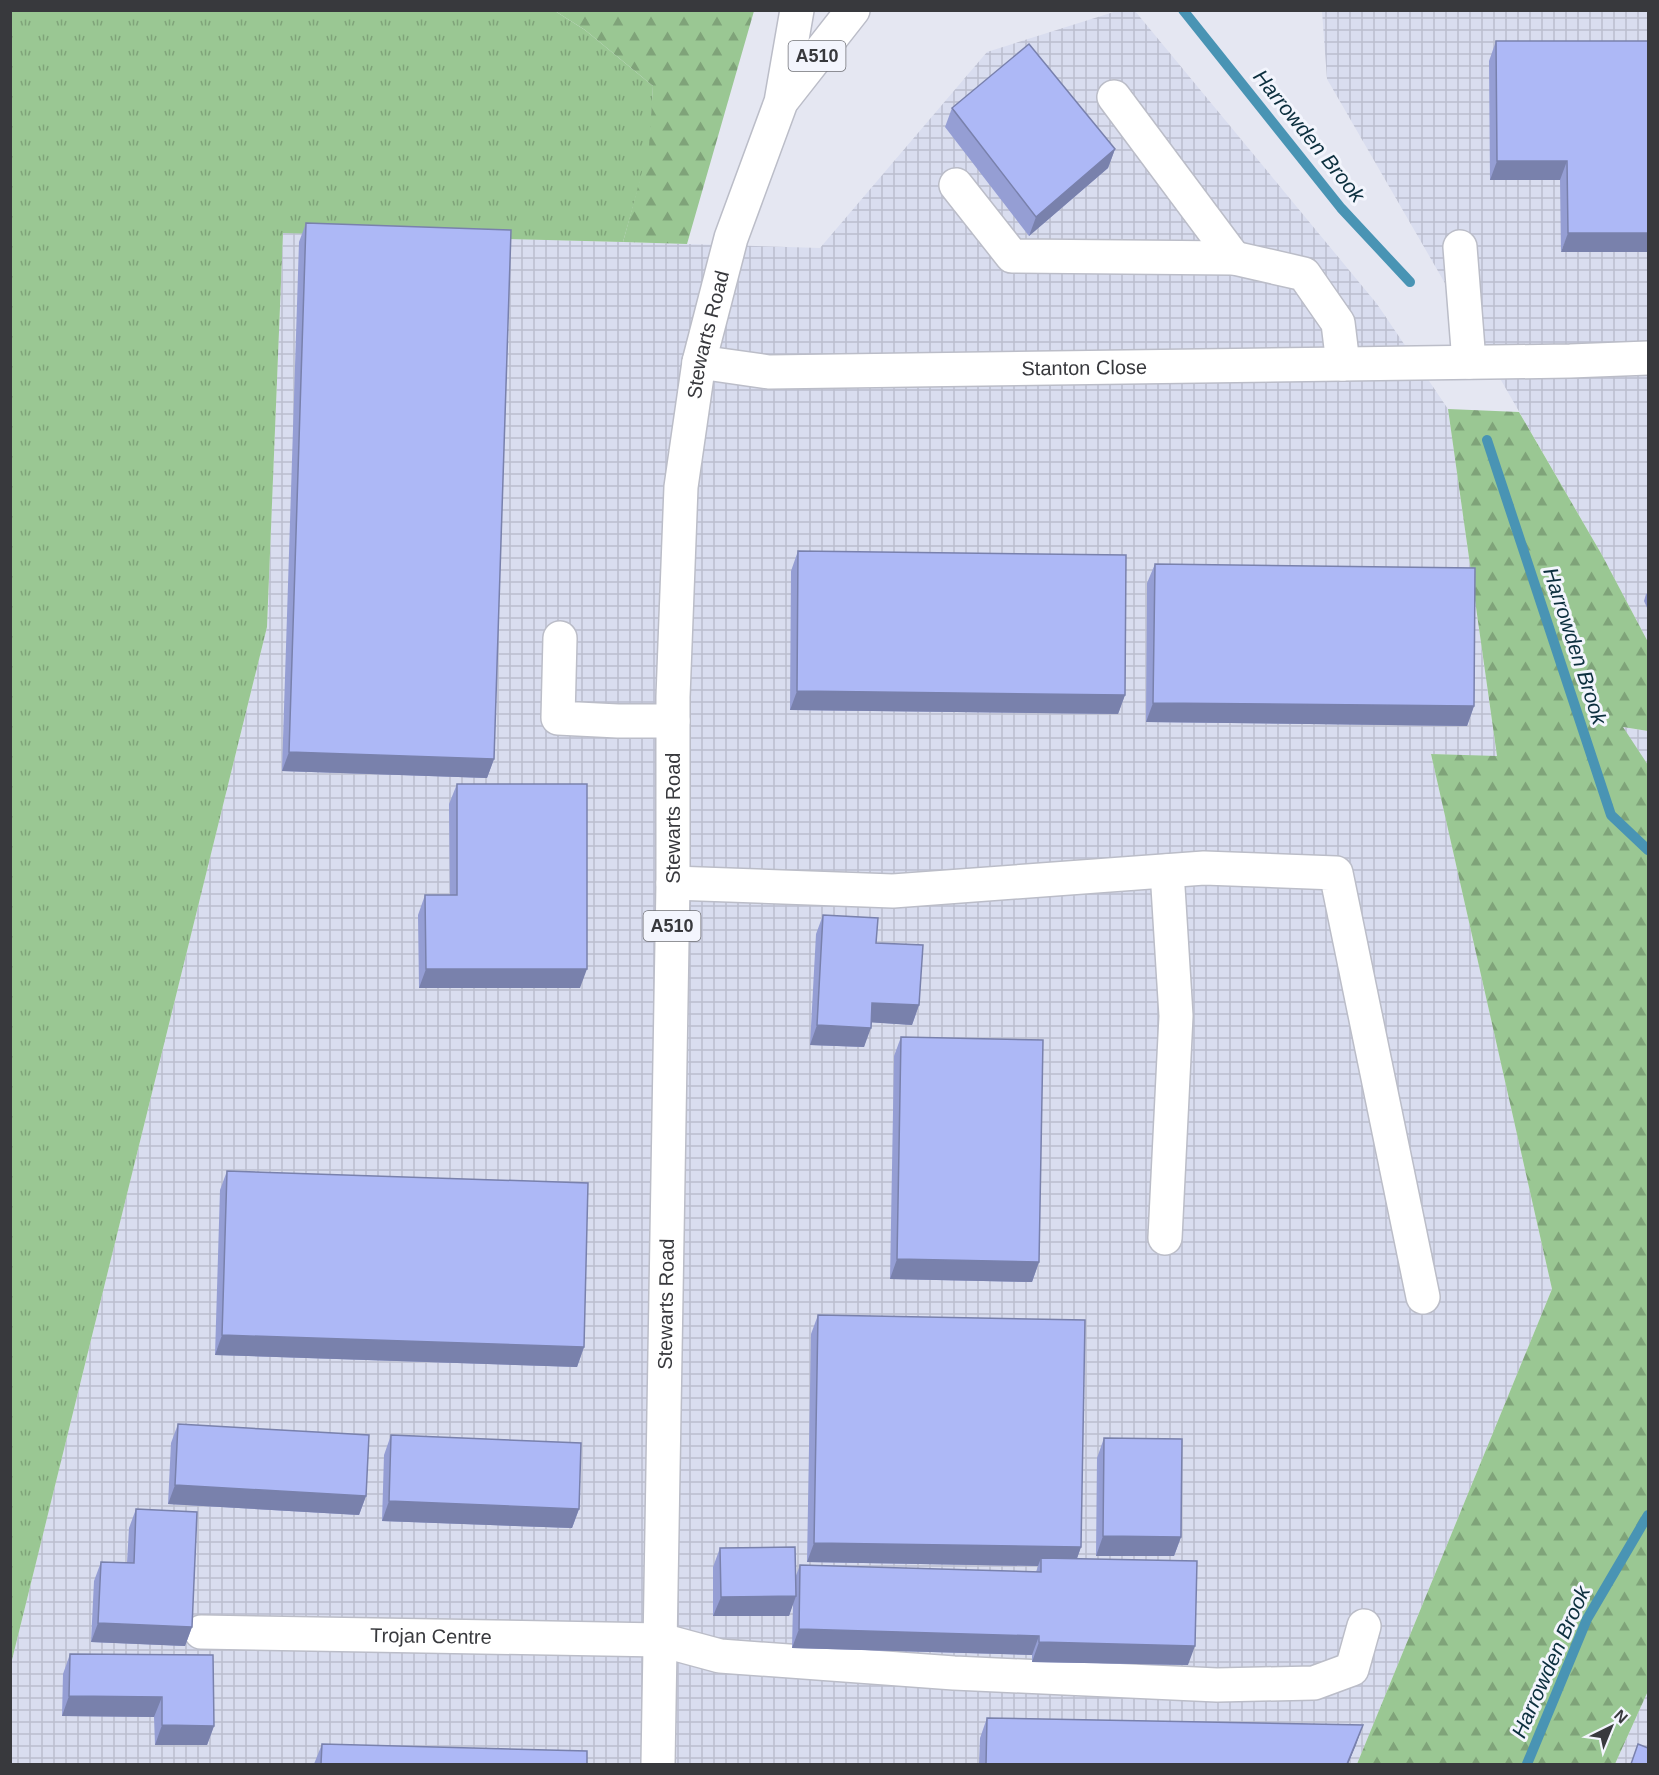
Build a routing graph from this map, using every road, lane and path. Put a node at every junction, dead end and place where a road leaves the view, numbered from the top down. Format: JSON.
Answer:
{"nodes":[{"id":1,"x":797,"y":10,"type":"edge"},
{"id":2,"x":854,"y":10,"type":"edge"},
{"id":3,"x":1114,"y":97,"type":"dead end"},
{"id":4,"x":781,"y":102,"type":"junction"},
{"id":5,"x":956,"y":185,"type":"dead end"},
{"id":6,"x":1460,"y":248,"type":"dead end"},
{"id":7,"x":1234,"y":258,"type":"junction"},
{"id":8,"x":1648,"y":358,"type":"edge"},
{"id":9,"x":699,"y":362,"type":"junction"},
{"id":10,"x":1470,"y":362,"type":"junction"},
{"id":11,"x":1343,"y":364,"type":"junction"},
{"id":12,"x":560,"y":638,"type":"dead end"},
{"id":13,"x":673,"y":721,"type":"junction"},
{"id":14,"x":1167,"y":871,"type":"junction"},
{"id":15,"x":673,"y":883,"type":"junction"},
{"id":16,"x":1165,"y":1238,"type":"dead end"},
{"id":17,"x":1423,"y":1297,"type":"dead end"},
{"id":18,"x":1364,"y":1626,"type":"dead end"},
{"id":19,"x":201,"y":1632,"type":"dead end"},
{"id":20,"x":661,"y":1640,"type":"junction"},
{"id":21,"x":658,"y":1764,"type":"edge"}],
"edges":[{"from":1,"to":4,"type":"main road","name":"Stewarts Road","number":"A510"},
{"from":2,"to":4,"type":"main road","name":"Stewarts Road","number":"A510"},
{"from":3,"to":7,"type":"main road"},
{"from":4,"to":9,"type":"main road","name":"Stewarts Road","number":"A510"},
{"from":5,"to":7,"type":"main road"},
{"from":6,"to":10,"type":"main road"},
{"from":7,"to":11,"type":"main road"},
{"from":8,"to":10,"type":"main road","name":"Stanton Close"},
{"from":9,"to":11,"type":"main road","name":"Stanton Close"},
{"from":9,"to":13,"type":"main road","name":"Stewarts Road","number":"A510"},
{"from":10,"to":11,"type":"main road","name":"Stanton Close"},
{"from":12,"to":13,"type":"main road"},
{"from":13,"to":15,"type":"main road","name":"Stewarts Road","number":"A510"},
{"from":14,"to":15,"type":"main road"},
{"from":14,"to":16,"type":"main road"},
{"from":14,"to":17,"type":"main road"},
{"from":15,"to":20,"type":"main road","name":"Stewarts Road","number":"A510"},
{"from":18,"to":20,"type":"main road","name":"Trojan Centre"},
{"from":19,"to":20,"type":"main road","name":"Trojan Centre"},
{"from":20,"to":21,"type":"main road","name":"Stewarts Road","number":"A510"}]}
